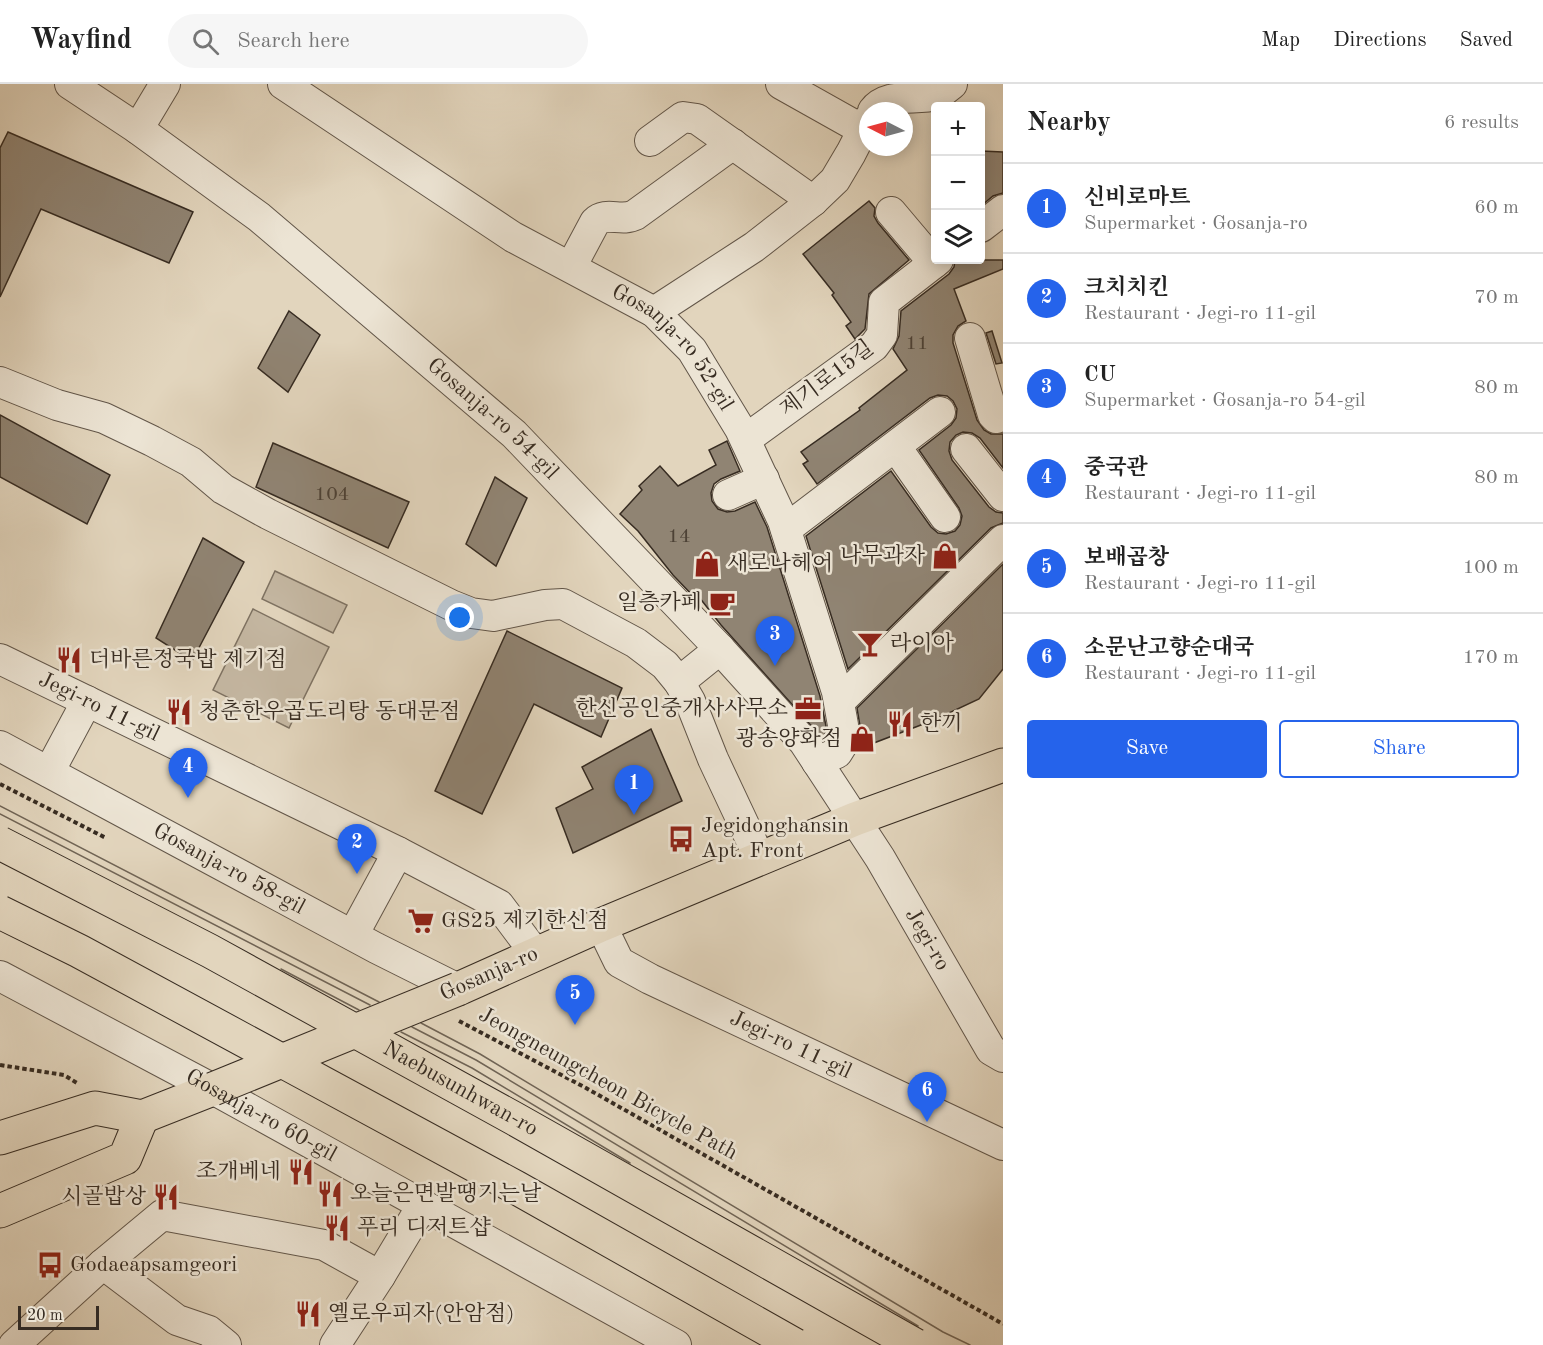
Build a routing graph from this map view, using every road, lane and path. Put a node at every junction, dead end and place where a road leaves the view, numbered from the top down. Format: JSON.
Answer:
{"nodes":[{"id":1,"x":70,"y":84,"type":"edge"},
{"id":2,"x":165,"y":84,"type":"edge"},
{"id":3,"x":283,"y":84,"type":"edge"},
{"id":4,"x":781,"y":84,"type":"edge"},
{"id":5,"x":952,"y":84,"type":"edge"},
{"id":6,"x":885,"y":102,"type":"edge"},
{"id":7,"x":859,"y":116,"type":"edge"},
{"id":8,"x":138,"y":129,"type":"junction"},
{"id":9,"x":859,"y":139,"type":"edge"},
{"id":10,"x":650,"y":141,"type":"dead end"},
{"id":11,"x":733,"y":144,"type":"junction"},
{"id":12,"x":813,"y":201,"type":"junction"},
{"id":13,"x":1003,"y":210,"type":"edge"},
{"id":14,"x":891,"y":212,"type":"dead end"},
{"id":15,"x":985,"y":224,"type":"edge"},
{"id":16,"x":931,"y":256,"type":"edge"},
{"id":17,"x":932,"y":264,"type":"edge"},
{"id":18,"x":571,"y":267,"type":"junction"},
{"id":19,"x":654,"y":312,"type":"junction"},
{"id":20,"x":970,"y":338,"type":"dead end"},
{"id":21,"x":0,"y":382,"type":"edge"},
{"id":22,"x":940,"y":412,"type":"dead end"},
{"id":23,"x":1003,"y":416,"type":"edge"},
{"id":24,"x":746,"y":439,"type":"junction"},
{"id":25,"x":896,"y":447,"type":"junction"},
{"id":26,"x":966,"y":448,"type":"dead end"},
{"id":27,"x":764,"y":479,"type":"junction"},
{"id":28,"x":728,"y":495,"type":"dead end"},
{"id":29,"x":1003,"y":496,"type":"edge"},
{"id":30,"x":945,"y":517,"type":"dead end"},
{"id":31,"x":786,"y":529,"type":"junction"},
{"id":32,"x":1003,"y":540,"type":"edge"},
{"id":33,"x":720,"y":649,"type":"junction"},
{"id":34,"x":0,"y":659,"type":"edge"},
{"id":35,"x":679,"y":682,"type":"junction"},
{"id":36,"x":87,"y":701,"type":"junction"},
{"id":37,"x":840,"y":701,"type":"junction"},
{"id":38,"x":0,"y":746,"type":"edge"},
{"id":39,"x":817,"y":762,"type":"junction"},
{"id":40,"x":1003,"y":765,"type":"edge"},
{"id":41,"x":49,"y":772,"type":"junction"},
{"id":42,"x":0,"y":784,"type":"edge"},
{"id":43,"x":855,"y":819,"type":"junction"},
{"id":44,"x":114,"y":842,"type":"dead end"},
{"id":45,"x":0,"y":843,"type":"edge"},
{"id":46,"x":398,"y":852,"type":"junction"},
{"id":47,"x":760,"y":859,"type":"junction"},
{"id":48,"x":0,"y":912,"type":"edge"},
{"id":49,"x":601,"y":925,"type":"junction"},
{"id":50,"x":353,"y":935,"type":"junction"},
{"id":51,"x":535,"y":953,"type":"junction"},
{"id":52,"x":0,"y":976,"type":"edge"},
{"id":53,"x":455,"y":1003,"type":"junction"},
{"id":54,"x":1003,"y":1057,"type":"edge"},
{"id":55,"x":0,"y":1065,"type":"edge"},
{"id":56,"x":84,"y":1086,"type":"dead end"},
{"id":57,"x":213,"y":1089,"type":"junction"},
{"id":58,"x":142,"y":1117,"type":"junction"},
{"id":59,"x":0,"y":1138,"type":"edge"},
{"id":60,"x":1003,"y":1145,"type":"edge"},
{"id":61,"x":422,"y":1206,"type":"junction"},
{"id":62,"x":0,"y":1211,"type":"edge"},
{"id":63,"x":103,"y":1264,"type":"junction"},
{"id":64,"x":380,"y":1276,"type":"junction"},
{"id":65,"x":1003,"y":1324,"type":"edge"},
{"id":66,"x":14,"y":1345,"type":"edge"},
{"id":67,"x":226,"y":1345,"type":"edge"},
{"id":68,"x":335,"y":1345,"type":"edge"},
{"id":69,"x":676,"y":1345,"type":"edge"},
{"id":70,"x":795,"y":1345,"type":"edge"},
{"id":71,"x":915,"y":1345,"type":"edge"}],
"edges":[{"from":1,"to":8,"type":"street","name":"Gosanja-ro 54-gil"},
{"from":2,"to":8,"type":"street"},
{"from":3,"to":18,"type":"street","name":"Gosanja-ro 52-gil"},
{"from":4,"to":7,"type":"street"},
{"from":5,"to":6,"type":"street"},
{"from":8,"to":33,"type":"street","name":"Gosanja-ro 54-gil"},
{"from":9,"to":12,"type":"street"},
{"from":10,"to":11,"type":"street"},
{"from":11,"to":12,"type":"street"},
{"from":11,"to":18,"type":"street"},
{"from":12,"to":19,"type":"street"},
{"from":13,"to":15,"type":"street"},
{"from":14,"to":16,"type":"street"},
{"from":17,"to":24,"type":"street","name":"제기로15길"},
{"from":18,"to":19,"type":"street","name":"Gosanja-ro 52-gil"},
{"from":19,"to":24,"type":"street","name":"Gosanja-ro 52-gil"},
{"from":20,"to":23,"type":"street"},
{"from":21,"to":35,"type":"street"},
{"from":22,"to":25,"type":"street"},
{"from":24,"to":27,"type":"street","name":"Gosanja-ro 52-gil"},
{"from":25,"to":30,"type":"street"},
{"from":25,"to":31,"type":"street"},
{"from":26,"to":29,"type":"street"},
{"from":27,"to":28,"type":"street"},
{"from":27,"to":31,"type":"street","name":"Gosanja-ro 52-gil"},
{"from":31,"to":37,"type":"street","name":"Gosanja-ro 52-gil"},
{"from":32,"to":37,"type":"street"},
{"from":33,"to":35,"type":"street"},
{"from":33,"to":39,"type":"street","name":"Gosanja-ro 54-gil"},
{"from":34,"to":36,"type":"street","name":"Jegi-ro 11-gil"},
{"from":35,"to":47,"type":"street"},
{"from":36,"to":41,"type":"street"},
{"from":36,"to":46,"type":"street","name":"Jegi-ro 11-gil"},
{"from":37,"to":39,"type":"street","name":"Gosanja-ro 52-gil"},
{"from":38,"to":41,"type":"street","name":"Gosanja-ro 58-gil"},
{"from":39,"to":43,"type":"street","name":"Gosanja-ro 54-gil"},
{"from":40,"to":43,"type":"main road","name":"Gosanja-ro"},
{"from":41,"to":50,"type":"street","name":"Gosanja-ro 58-gil"},
{"from":42,"to":44,"type":"path"},
{"from":43,"to":47,"type":"main road","name":"Gosanja-ro"},
{"from":43,"to":54,"type":"street","name":"Jegi-ro"},
{"from":45,"to":71,"type":"main road","name":"Naebusunhwan-ro","bridge":true},
{"from":46,"to":50,"type":"street"},
{"from":46,"to":51,"type":"street","name":"Jegi-ro 11-gil"},
{"from":47,"to":49,"type":"main road","name":"Gosanja-ro"},
{"from":48,"to":70,"type":"main road","bridge":true},
{"from":49,"to":51,"type":"main road","name":"Gosanja-ro"},
{"from":49,"to":60,"type":"street","name":"Jegi-ro 11-gil"},
{"from":50,"to":53,"type":"street","name":"Gosanja-ro 58-gil"},
{"from":51,"to":53,"type":"main road","name":"Gosanja-ro"},
{"from":52,"to":57,"type":"street","name":"Gosanja-ro 60-gil"},
{"from":53,"to":57,"type":"main road","name":"Gosanja-ro","bridge":true},
{"from":53,"to":65,"type":"path","name":"Jeongneungcheon Bicycle Path"},
{"from":55,"to":56,"type":"path"},
{"from":57,"to":58,"type":"main road","name":"Gosanja-ro"},
{"from":57,"to":61,"type":"street","name":"Gosanja-ro 60-gil"},
{"from":58,"to":59,"type":"main road"},
{"from":58,"to":62,"type":"main road"},
{"from":61,"to":64,"type":"street"},
{"from":61,"to":69,"type":"street","name":"Gosanja-ro 60-gil"},
{"from":63,"to":64,"type":"street"},
{"from":63,"to":66,"type":"street"},
{"from":63,"to":67,"type":"street"},
{"from":64,"to":68,"type":"street"}]}
